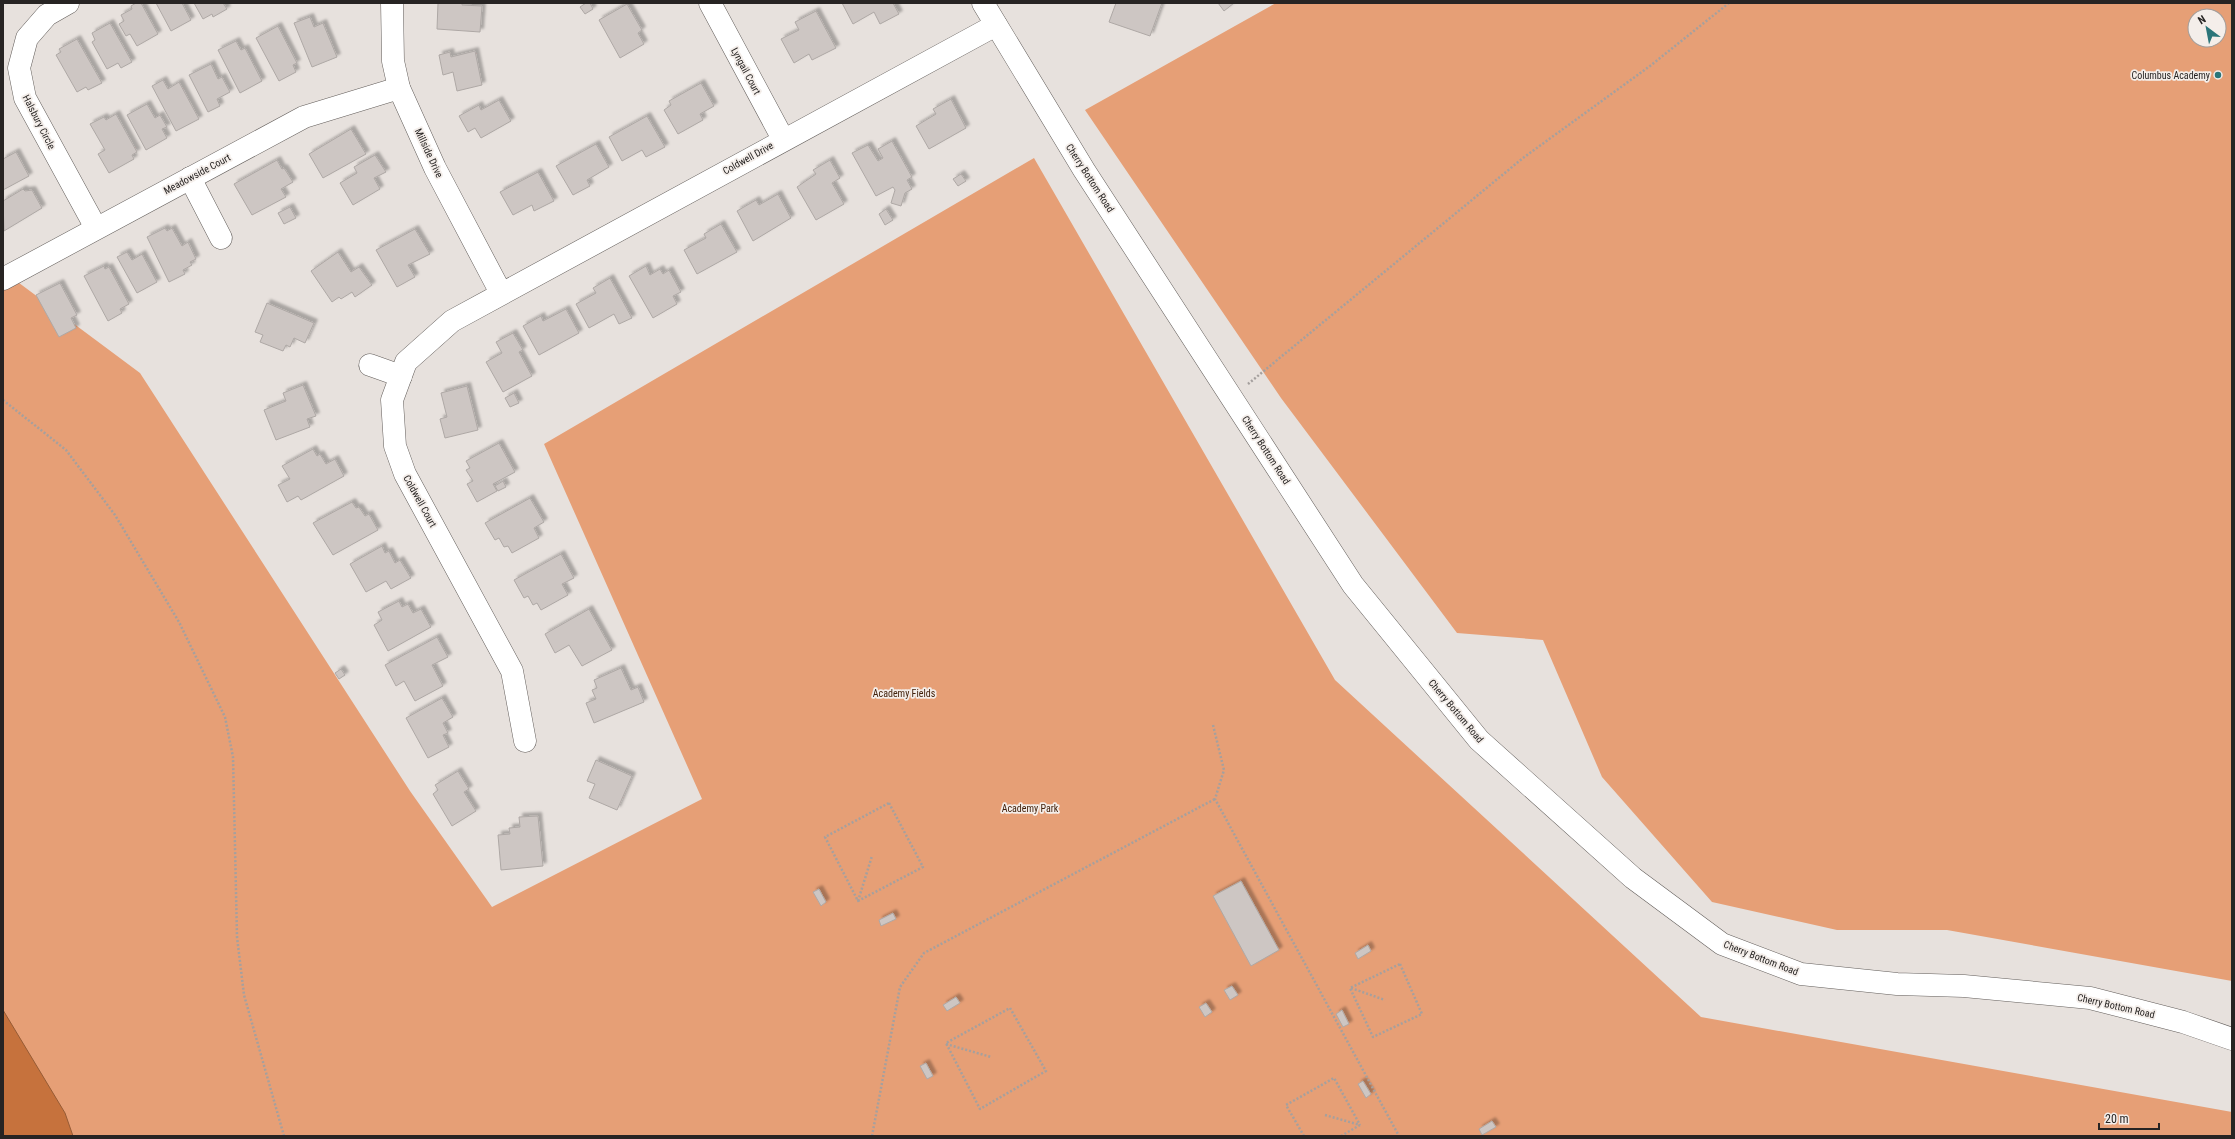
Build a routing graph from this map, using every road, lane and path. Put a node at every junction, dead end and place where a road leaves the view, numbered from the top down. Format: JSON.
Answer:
{"nodes":[{"id":1,"x":68,"y":3,"type":"edge"},
{"id":2,"x":392,"y":3,"type":"edge"},
{"id":3,"x":710,"y":3,"type":"edge"},
{"id":4,"x":983,"y":3,"type":"edge"},
{"id":5,"x":1729,"y":3,"type":"edge"},
{"id":6,"x":996,"y":25,"type":"junction"},
{"id":7,"x":399,"y":88,"type":"junction"},
{"id":8,"x":783,"y":140,"type":"junction"},
{"id":9,"x":190,"y":178,"type":"junction"},
{"id":10,"x":96,"y":228,"type":"junction"},
{"id":11,"x":221,"y":238,"type":"dead end"},
{"id":12,"x":3,"y":279,"type":"edge"},
{"id":13,"x":501,"y":293,"type":"junction"},
{"id":14,"x":370,"y":365,"type":"dead end"},
{"id":15,"x":401,"y":376,"type":"junction"},
{"id":16,"x":1232,"y":398,"type":"junction"},
{"id":17,"x":3,"y":400,"type":"edge"},
{"id":18,"x":1213,"y":724,"type":"dead end"},
{"id":19,"x":525,"y":741,"type":"dead end"},
{"id":20,"x":1215,"y":799,"type":"junction"},
{"id":21,"x":872,"y":856,"type":"dead end"},
{"id":22,"x":858,"y":901,"type":"junction"},
{"id":23,"x":1350,"y":988,"type":"junction"},
{"id":24,"x":1385,"y":1000,"type":"dead end"},
{"id":25,"x":2232,"y":1039,"type":"edge"},
{"id":26,"x":946,"y":1043,"type":"junction"},
{"id":27,"x":991,"y":1057,"type":"dead end"},
{"id":28,"x":1325,"y":1116,"type":"dead end"},
{"id":29,"x":1360,"y":1125,"type":"junction"},
{"id":30,"x":284,"y":1136,"type":"edge"},
{"id":31,"x":872,"y":1136,"type":"edge"},
{"id":32,"x":1304,"y":1136,"type":"edge"},
{"id":33,"x":1341,"y":1136,"type":"edge"},
{"id":34,"x":1399,"y":1136,"type":"edge"}],
"edges":[{"from":1,"to":10,"type":"street","name":"Halsbury Circle"},
{"from":2,"to":7,"type":"street","name":"Millside Drive"},
{"from":3,"to":8,"type":"street","name":"Lyngail Court"},
{"from":4,"to":6,"type":"street","name":"Cherry Bottom Road"},
{"from":5,"to":16,"type":"path"},
{"from":6,"to":8,"type":"street","name":"Coldwell Drive"},
{"from":6,"to":16,"type":"street","name":"Cherry Bottom Road"},
{"from":7,"to":9,"type":"street","name":"Meadowside Court"},
{"from":7,"to":13,"type":"street","name":"Millside Drive"},
{"from":8,"to":13,"type":"street","name":"Coldwell Drive"},
{"from":9,"to":10,"type":"street","name":"Meadowside Court"},
{"from":9,"to":11,"type":"street"},
{"from":10,"to":12,"type":"street","name":"Meadowside Court"},
{"from":13,"to":15,"type":"street","name":"Coldwell Court"},
{"from":14,"to":15,"type":"street"},
{"from":15,"to":19,"type":"street","name":"Coldwell Court"},
{"from":16,"to":25,"type":"street","name":"Cherry Bottom Road"},
{"from":17,"to":30,"type":"path"},
{"from":18,"to":20,"type":"path"},
{"from":20,"to":31,"type":"path"},
{"from":20,"to":34,"type":"path"},
{"from":21,"to":22,"type":"path"},
{"from":22,"to":22,"type":"path"},
{"from":23,"to":23,"type":"path"},
{"from":23,"to":24,"type":"path"},
{"from":26,"to":26,"type":"path"},
{"from":26,"to":27,"type":"path"},
{"from":28,"to":29,"type":"path"},
{"from":29,"to":32,"type":"path"},
{"from":29,"to":33,"type":"path"}]}
